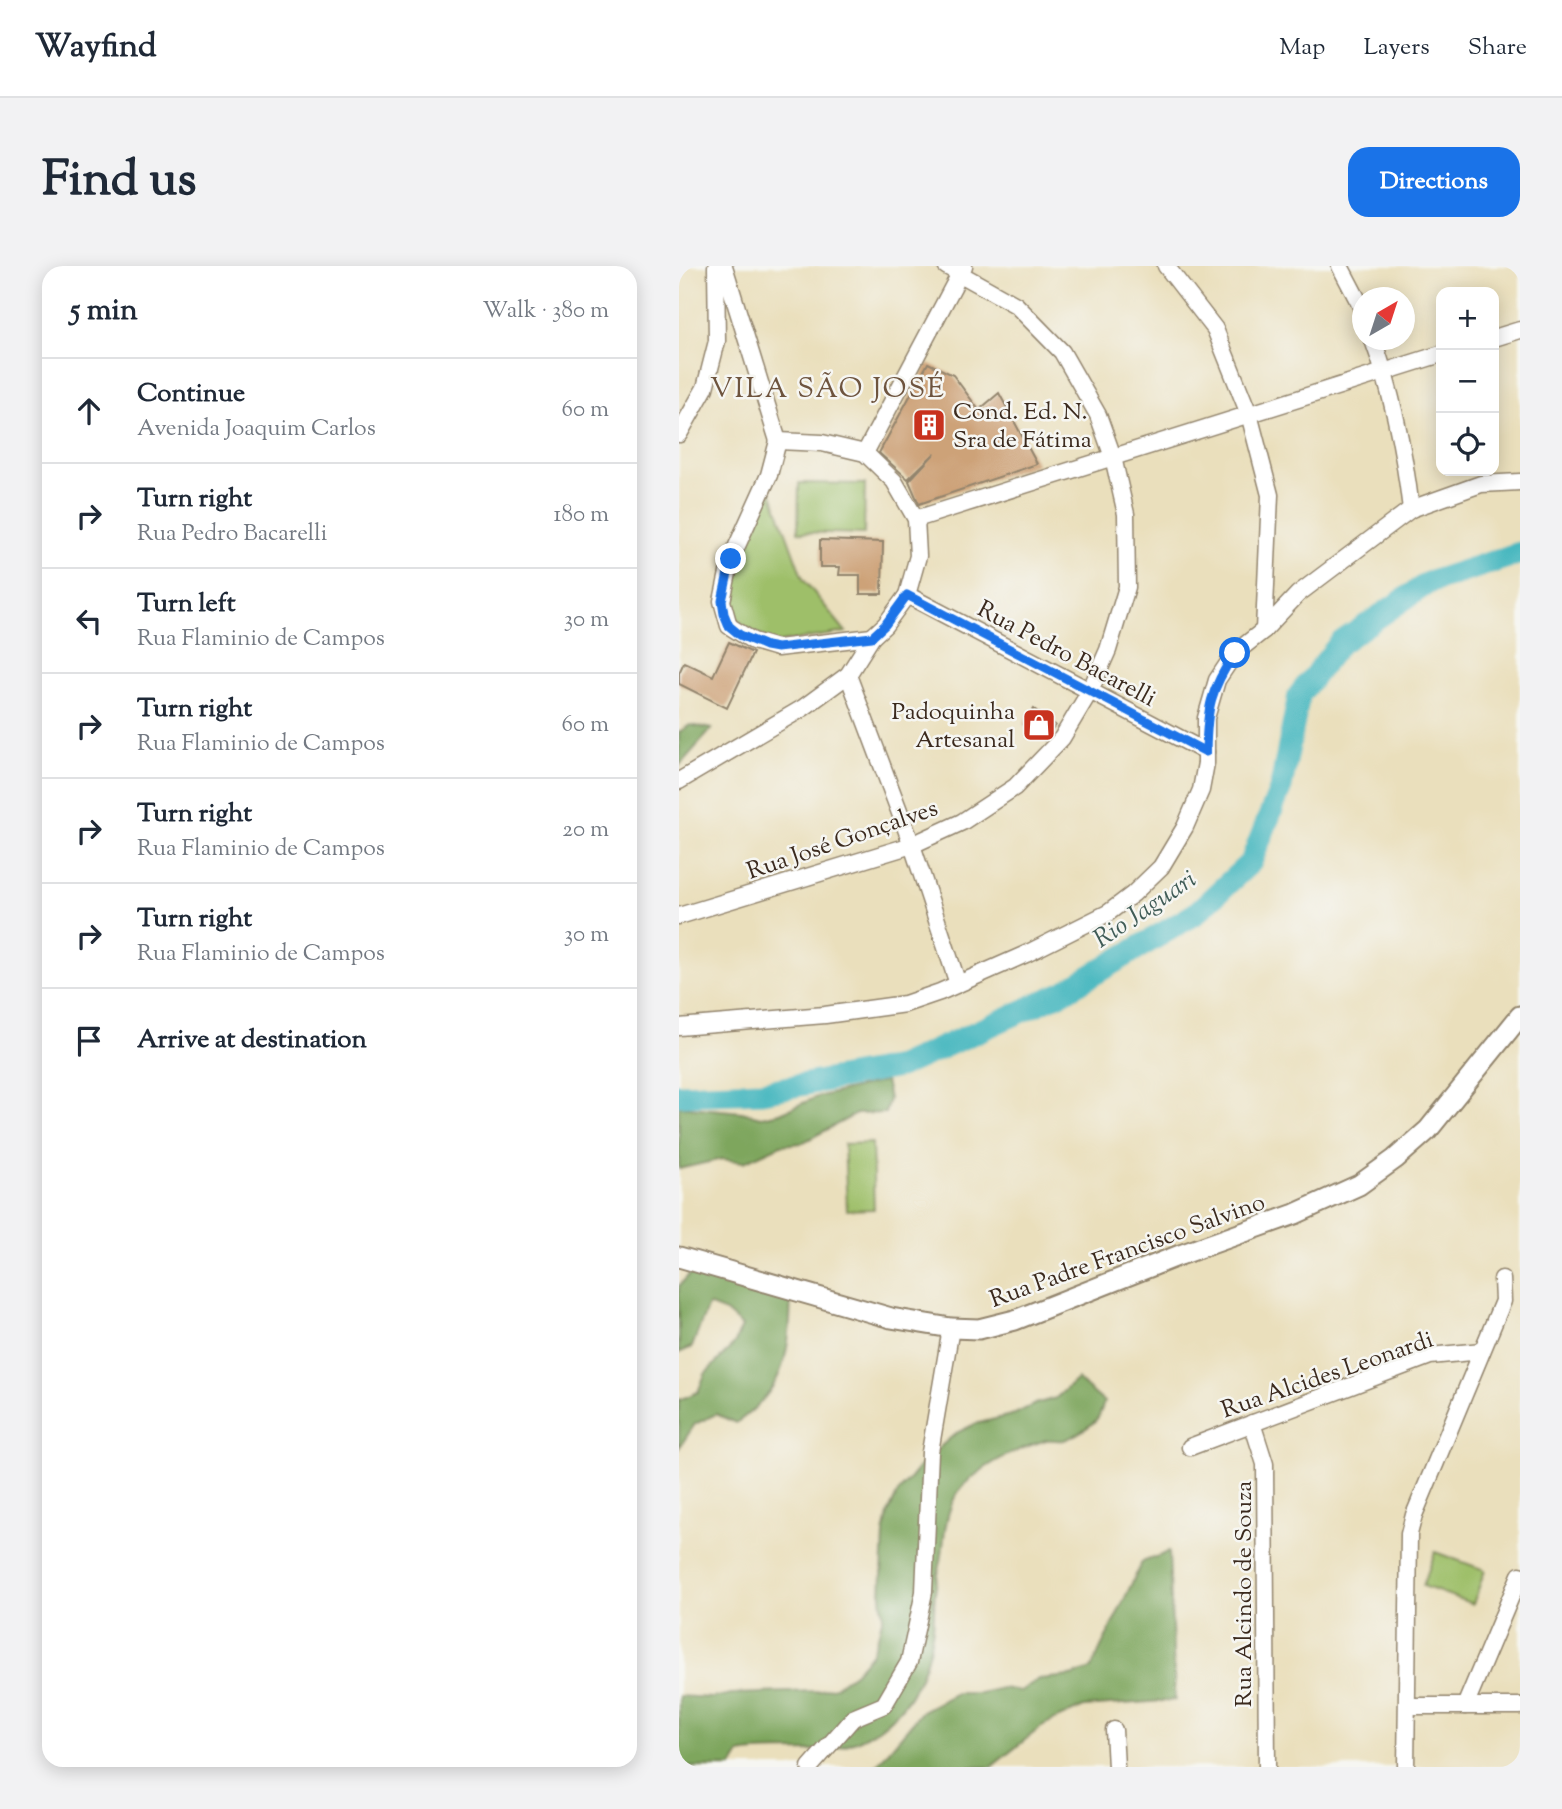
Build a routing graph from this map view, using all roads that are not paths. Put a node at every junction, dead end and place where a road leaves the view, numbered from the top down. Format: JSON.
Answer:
{"nodes":[{"id":1,"x":716,"y":266,"type":"edge"},
{"id":2,"x":724,"y":266,"type":"edge"},
{"id":3,"x":1166,"y":266,"type":"edge"},
{"id":4,"x":1340,"y":266,"type":"edge"},
{"id":5,"x":957,"y":268,"type":"edge"},
{"id":6,"x":1352,"y":289,"type":"edge"},
{"id":7,"x":1520,"y":330,"type":"edge"},
{"id":8,"x":1499,"y":336,"type":"edge"},
{"id":9,"x":1377,"y":350,"type":"edge"},
{"id":10,"x":1436,"y":356,"type":"edge"},
{"id":11,"x":1385,"y":371,"type":"junction"},
{"id":12,"x":1249,"y":414,"type":"junction"},
{"id":13,"x":679,"y":434,"type":"edge"},
{"id":14,"x":778,"y":441,"type":"junction"},
{"id":15,"x":865,"y":453,"type":"junction"},
{"id":16,"x":1112,"y":457,"type":"junction"},
{"id":17,"x":1520,"y":482,"type":"edge"},
{"id":18,"x":1411,"y":509,"type":"junction"},
{"id":19,"x":916,"y":519,"type":"junction"},
{"id":20,"x":907,"y":595,"type":"junction"},
{"id":21,"x":1264,"y":630,"type":"junction"},
{"id":22,"x":872,"y":637,"type":"junction"},
{"id":23,"x":848,"y":674,"type":"junction"},
{"id":24,"x":1090,"y":691,"type":"junction"},
{"id":25,"x":1206,"y":752,"type":"junction"},
{"id":26,"x":679,"y":781,"type":"edge"},
{"id":27,"x":912,"y":845,"type":"junction"},
{"id":28,"x":679,"y":916,"type":"edge"},
{"id":29,"x":958,"y":984,"type":"junction"},
{"id":30,"x":1520,"y":1016,"type":"edge"},
{"id":31,"x":679,"y":1027,"type":"edge"},
{"id":32,"x":679,"y":1257,"type":"edge"},
{"id":33,"x":1502,"y":1279,"type":"dead end"},
{"id":34,"x":951,"y":1328,"type":"junction"},
{"id":35,"x":1482,"y":1351,"type":"junction"},
{"id":36,"x":1252,"y":1423,"type":"junction"},
{"id":37,"x":1190,"y":1447,"type":"dead end"},
{"id":38,"x":1520,"y":1575,"type":"edge"},
{"id":39,"x":1408,"y":1706,"type":"junction"},
{"id":40,"x":1465,"y":1706,"type":"junction"},
{"id":41,"x":1520,"y":1706,"type":"edge"},
{"id":42,"x":1114,"y":1730,"type":"dead end"},
{"id":43,"x":810,"y":1767,"type":"edge"},
{"id":44,"x":1116,"y":1767,"type":"edge"},
{"id":45,"x":1267,"y":1767,"type":"edge"},
{"id":46,"x":1406,"y":1767,"type":"edge"}],
"edges":[{"from":1,"to":13,"type":"street"},
{"from":2,"to":14,"type":"street"},
{"from":3,"to":12,"type":"street"},
{"from":4,"to":6,"type":"street"},
{"from":5,"to":15,"type":"street"},
{"from":5,"to":16,"type":"street","name":"Rua José Gonçalves"},
{"from":7,"to":8,"type":"street"},
{"from":9,"to":11,"type":"street"},
{"from":10,"to":11,"type":"street"},
{"from":11,"to":12,"type":"street"},
{"from":11,"to":18,"type":"street"},
{"from":12,"to":16,"type":"street"},
{"from":12,"to":21,"type":"street"},
{"from":14,"to":15,"type":"street"},
{"from":14,"to":22,"type":"street"},
{"from":15,"to":19,"type":"street"},
{"from":16,"to":19,"type":"street"},
{"from":16,"to":24,"type":"street","name":"Rua José Gonçalves"},
{"from":17,"to":18,"type":"street"},
{"from":18,"to":21,"type":"street"},
{"from":19,"to":20,"type":"street"},
{"from":20,"to":22,"type":"street"},
{"from":20,"to":24,"type":"street","name":"Rua Pedro Bacarelli"},
{"from":21,"to":25,"type":"street"},
{"from":22,"to":23,"type":"street"},
{"from":23,"to":26,"type":"street"},
{"from":23,"to":27,"type":"street"},
{"from":24,"to":25,"type":"street","name":"Rua Pedro Bacarelli"},
{"from":24,"to":27,"type":"street","name":"Rua José Gonçalves"},
{"from":25,"to":29,"type":"street"},
{"from":27,"to":28,"type":"street","name":"Rua José Gonçalves"},
{"from":27,"to":29,"type":"street"},
{"from":29,"to":31,"type":"street"},
{"from":30,"to":34,"type":"street","name":"Rua Padre Francisco Salvino"},
{"from":32,"to":34,"type":"street","name":"Rua Padre Francisco Salvino"},
{"from":33,"to":35,"type":"street"},
{"from":34,"to":43,"type":"street"},
{"from":35,"to":36,"type":"street","name":"Rua Alcides Leonardi"},
{"from":35,"to":39,"type":"street"},
{"from":36,"to":37,"type":"street","name":"Rua Alcides Leonardi"},
{"from":36,"to":45,"type":"street","name":"Rua Alcindo de Souza"},
{"from":38,"to":40,"type":"street"},
{"from":39,"to":40,"type":"street"},
{"from":39,"to":46,"type":"street"},
{"from":40,"to":41,"type":"street"},
{"from":42,"to":44,"type":"street"}]}
